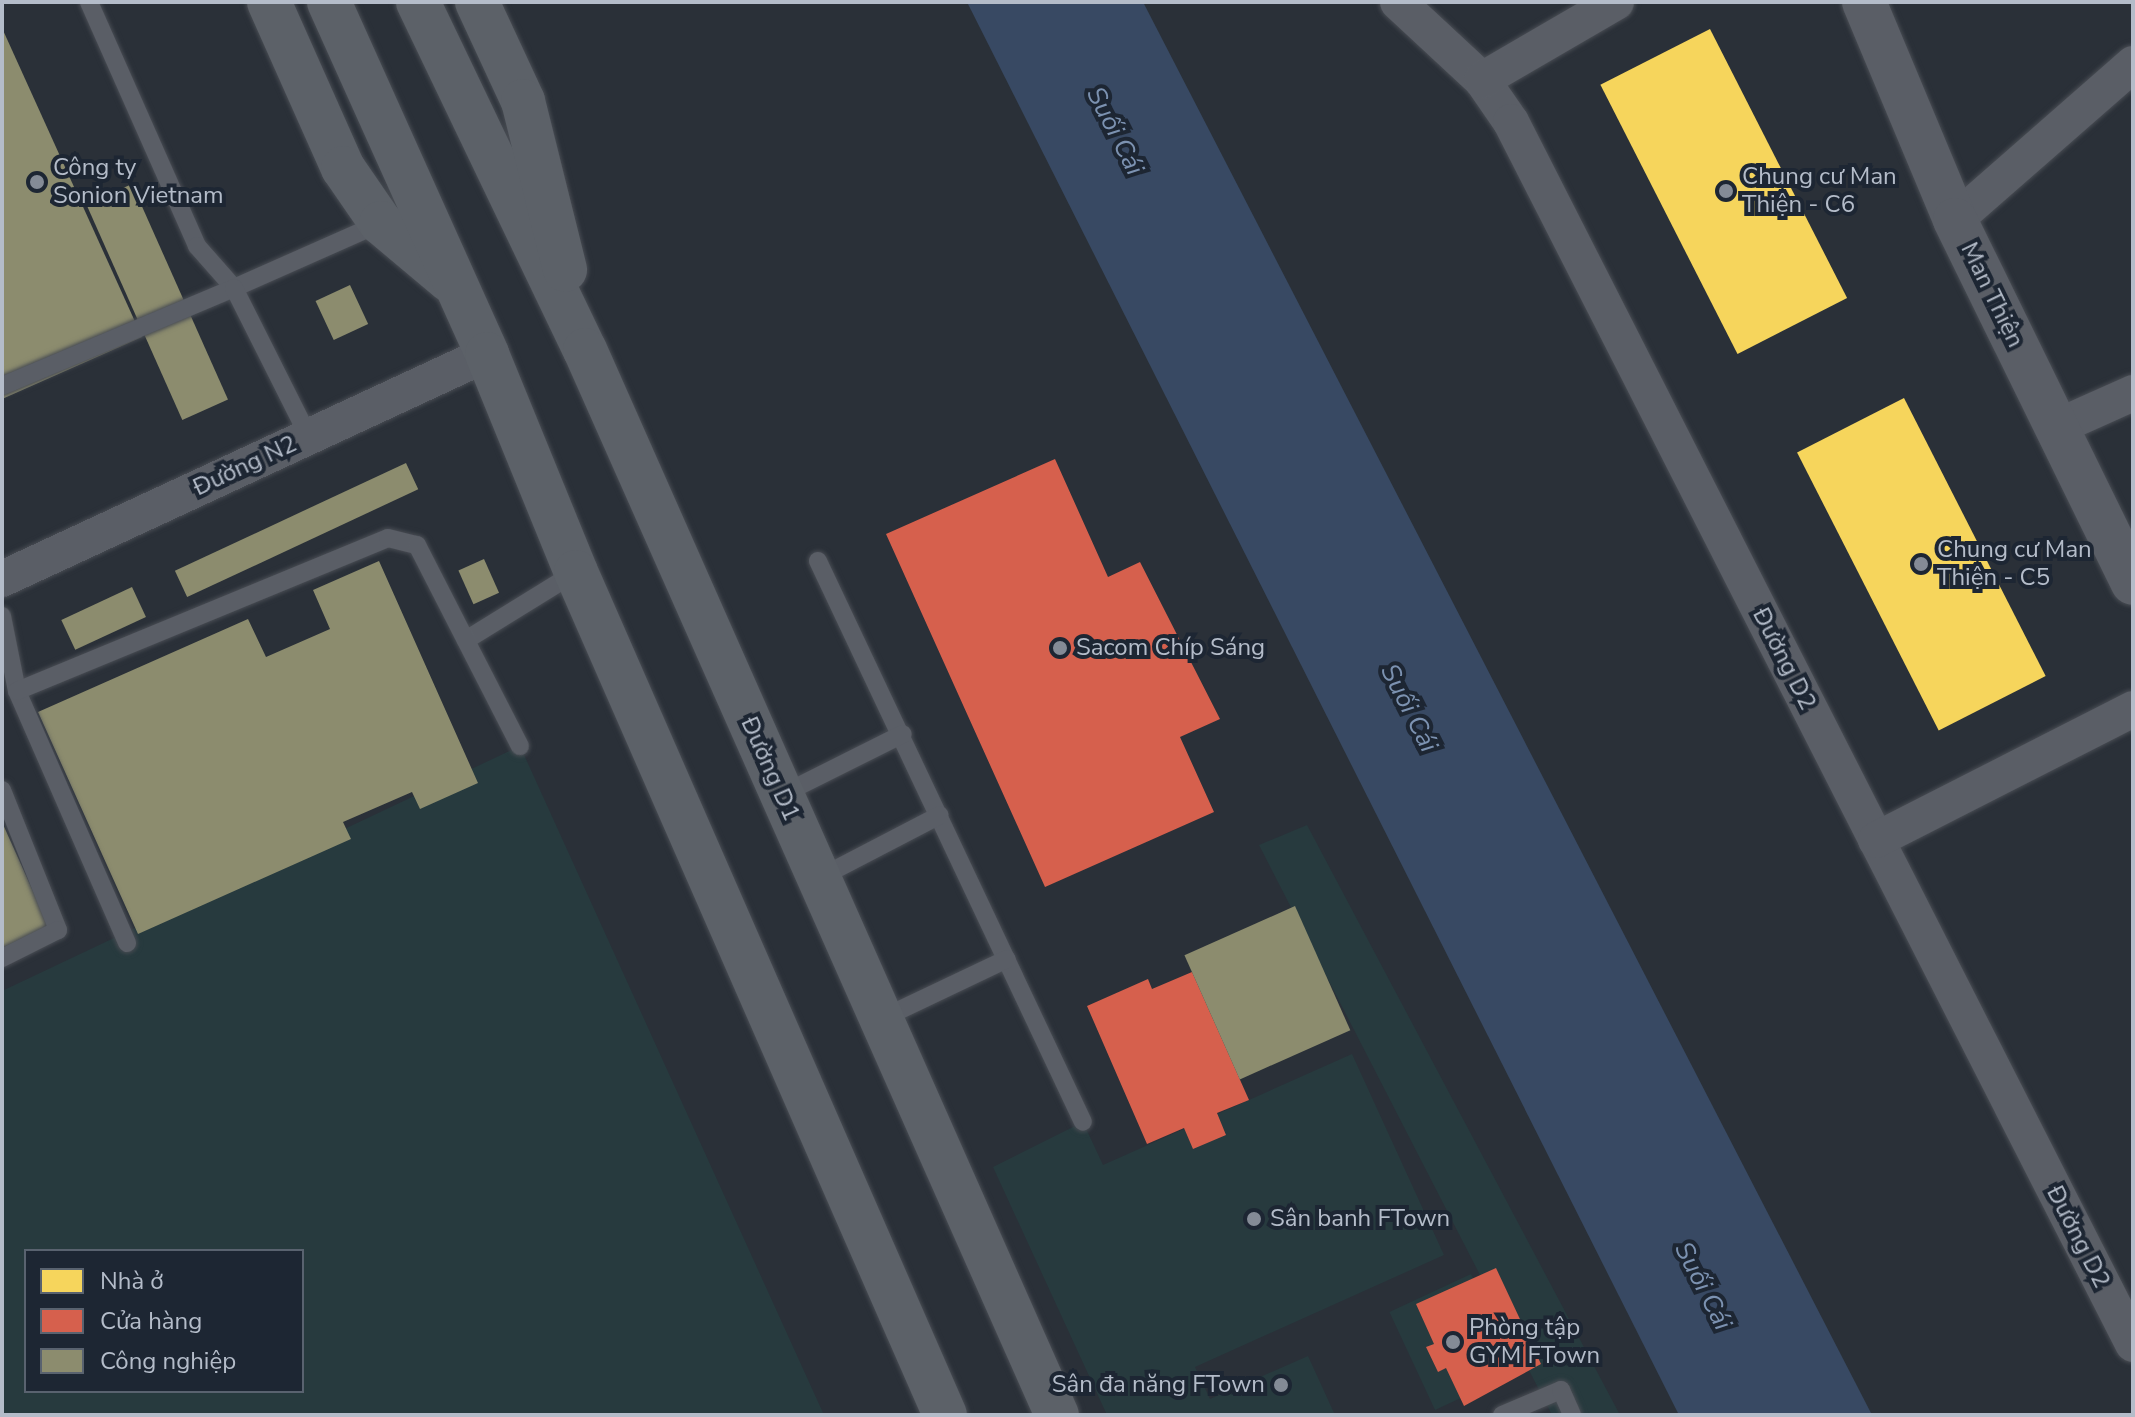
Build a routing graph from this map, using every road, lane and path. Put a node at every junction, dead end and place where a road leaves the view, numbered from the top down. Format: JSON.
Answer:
{"nodes":[{"id":1,"x":89,"y":2,"type":"edge"},
{"id":2,"x":269,"y":2,"type":"edge"},
{"id":3,"x":329,"y":2,"type":"edge"},
{"id":4,"x":418,"y":2,"type":"edge"},
{"id":5,"x":477,"y":2,"type":"edge"},
{"id":6,"x":1398,"y":2,"type":"edge"},
{"id":7,"x":1616,"y":2,"type":"edge"},
{"id":8,"x":1864,"y":2,"type":"edge"},
{"id":9,"x":2133,"y":64,"type":"edge"},
{"id":10,"x":1482,"y":80,"type":"junction"},
{"id":11,"x":1955,"y":220,"type":"junction"},
{"id":12,"x":381,"y":223,"type":"junction"},
{"id":13,"x":234,"y":288,"type":"junction"},
{"id":14,"x":458,"y":288,"type":"junction"},
{"id":15,"x":585,"y":350,"type":"junction"},
{"id":16,"x":487,"y":354,"type":"junction"},
{"id":17,"x":2,"y":386,"type":"edge"},
{"id":18,"x":2133,"y":393,"type":"edge"},
{"id":19,"x":2057,"y":427,"type":"junction"},
{"id":20,"x":309,"y":437,"type":"junction"},
{"id":21,"x":2127,"y":555,"type":"edge"},
{"id":22,"x":818,"y":561,"type":"dead end"},
{"id":23,"x":576,"y":572,"type":"junction"},
{"id":24,"x":2,"y":579,"type":"edge"},
{"id":25,"x":2,"y":616,"type":"edge"},
{"id":26,"x":466,"y":640,"type":"junction"},
{"id":27,"x":17,"y":691,"type":"junction"},
{"id":28,"x":2133,"y":709,"type":"edge"},
{"id":29,"x":903,"y":734,"type":"junction"},
{"id":30,"x":520,"y":746,"type":"dead end"},
{"id":31,"x":2,"y":790,"type":"edge"},
{"id":32,"x":781,"y":795,"type":"junction"},
{"id":33,"x":940,"y":815,"type":"junction"},
{"id":34,"x":1876,"y":840,"type":"junction"},
{"id":35,"x":819,"y":878,"type":"junction"},
{"id":36,"x":127,"y":943,"type":"dead end"},
{"id":37,"x":2,"y":958,"type":"edge"},
{"id":38,"x":1007,"y":959,"type":"junction"},
{"id":39,"x":883,"y":1018,"type":"junction"},
{"id":40,"x":1083,"y":1122,"type":"dead end"},
{"id":41,"x":2133,"y":1344,"type":"edge"},
{"id":42,"x":945,"y":1415,"type":"edge"},
{"id":43,"x":1057,"y":1415,"type":"edge"},
{"id":44,"x":1502,"y":1415,"type":"edge"},
{"id":45,"x":1572,"y":1415,"type":"edge"}],
"edges":[{"from":1,"to":13,"type":"lane"},
{"from":2,"to":12,"type":"main road"},
{"from":3,"to":14,"type":"main road"},
{"from":4,"to":15,"type":"main road","name":"Đường D1"},
{"from":5,"to":15,"type":"main road"},
{"from":6,"to":10,"type":"street","name":"Đường D2"},
{"from":7,"to":10,"type":"street"},
{"from":8,"to":11,"type":"street","name":"Man Thiện"},
{"from":9,"to":11,"type":"street"},
{"from":10,"to":34,"type":"street","name":"Đường D2"},
{"from":11,"to":19,"type":"street","name":"Man Thiện"},
{"from":12,"to":13,"type":"lane"},
{"from":12,"to":14,"type":"main road"},
{"from":13,"to":17,"type":"lane"},
{"from":13,"to":20,"type":"lane"},
{"from":14,"to":16,"type":"main road"},
{"from":15,"to":32,"type":"main road","name":"Đường D1"},
{"from":16,"to":20,"type":"street","name":"Đường N2"},
{"from":16,"to":23,"type":"main road"},
{"from":18,"to":19,"type":"street"},
{"from":19,"to":21,"type":"street","name":"Man Thiện"},
{"from":20,"to":24,"type":"street","name":"Đường N2"},
{"from":22,"to":29,"type":"lane"},
{"from":23,"to":26,"type":"lane"},
{"from":23,"to":42,"type":"main road"},
{"from":25,"to":27,"type":"lane"},
{"from":26,"to":27,"type":"lane"},
{"from":26,"to":30,"type":"lane"},
{"from":27,"to":36,"type":"lane"},
{"from":28,"to":34,"type":"street"},
{"from":29,"to":32,"type":"lane"},
{"from":29,"to":33,"type":"lane"},
{"from":31,"to":37,"type":"lane"},
{"from":32,"to":35,"type":"main road","name":"Đường D1"},
{"from":33,"to":35,"type":"lane"},
{"from":33,"to":38,"type":"lane"},
{"from":34,"to":41,"type":"street","name":"Đường D2"},
{"from":35,"to":39,"type":"main road","name":"Đường D1"},
{"from":38,"to":39,"type":"lane"},
{"from":38,"to":40,"type":"lane"},
{"from":39,"to":43,"type":"main road","name":"Đường D1"},
{"from":44,"to":45,"type":"lane"}]}
